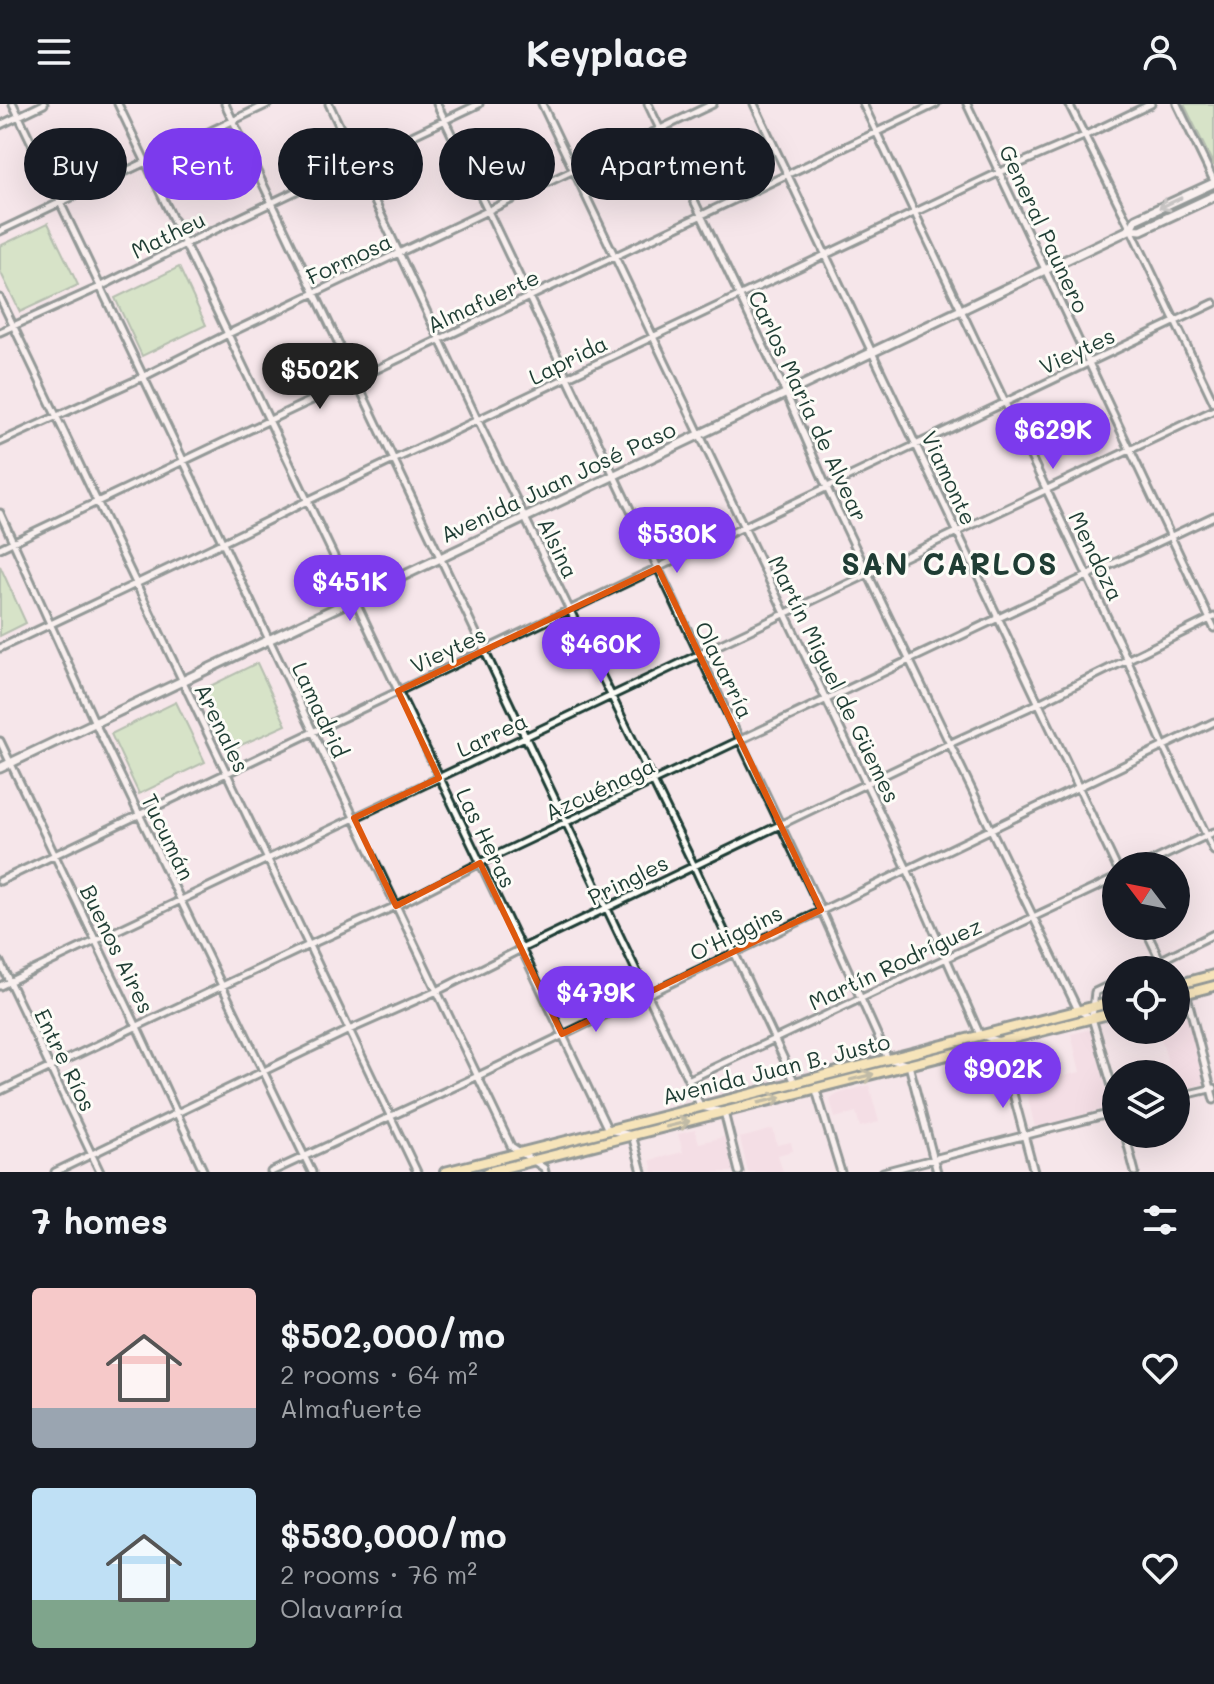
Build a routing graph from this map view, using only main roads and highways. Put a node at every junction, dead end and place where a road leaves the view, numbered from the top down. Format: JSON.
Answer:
{"nodes":[{"id":1,"x":1214,"y":182,"type":"edge"},
{"id":2,"x":1214,"y":196,"type":"edge"},
{"id":3,"x":1131,"y":229,"type":"junction"},
{"id":4,"x":0,"y":768,"type":"edge"},
{"id":5,"x":1214,"y":975,"type":"edge"},
{"id":6,"x":1190,"y":983,"type":"edge"},
{"id":7,"x":1214,"y":986,"type":"edge"},
{"id":8,"x":1190,"y":992,"type":"edge"},
{"id":9,"x":1102,"y":1005,"type":"edge"},
{"id":10,"x":1102,"y":1016,"type":"edge"},
{"id":11,"x":445,"y":1172,"type":"edge"},
{"id":12,"x":488,"y":1172,"type":"edge"}],
"edges":[{"from":1,"to":3,"type":"main road","name":"Avenida Juan José Paso","one_way":true},
{"from":2,"to":3,"type":"main road","name":"Avenida Juan José Paso"},
{"from":3,"to":4,"type":"main road","name":"Avenida Juan José Paso"},
{"from":5,"to":6,"type":"main road"},
{"from":7,"to":8,"type":"main road"},
{"from":9,"to":11,"type":"main road","name":"Avenida Juan B. Justo"},
{"from":12,"to":10,"type":"main road","name":"Avenida Juan B. Justo","one_way":true}]}
